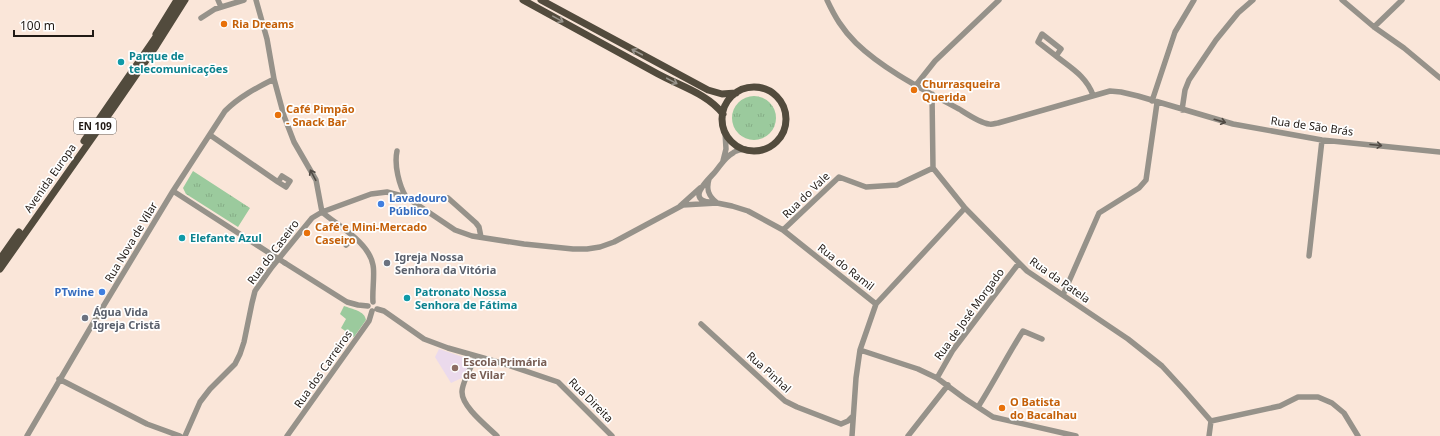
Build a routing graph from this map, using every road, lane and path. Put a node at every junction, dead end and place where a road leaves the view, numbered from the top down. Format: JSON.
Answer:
{"nodes":[{"id":1,"x":178,"y":0,"type":"edge"},
{"id":2,"x":185,"y":0,"type":"edge"},
{"id":3,"x":218,"y":0,"type":"edge"},
{"id":4,"x":244,"y":0,"type":"edge"},
{"id":5,"x":256,"y":0,"type":"edge"},
{"id":6,"x":523,"y":0,"type":"edge"},
{"id":7,"x":541,"y":0,"type":"edge"},
{"id":8,"x":827,"y":0,"type":"edge"},
{"id":9,"x":999,"y":0,"type":"edge"},
{"id":10,"x":1194,"y":0,"type":"edge"},
{"id":11,"x":1253,"y":0,"type":"edge"},
{"id":12,"x":1342,"y":0,"type":"edge"},
{"id":13,"x":1402,"y":0,"type":"edge"},
{"id":14,"x":221,"y":7,"type":"junction"},
{"id":15,"x":201,"y":18,"type":"dead end"},
{"id":16,"x":1374,"y":27,"type":"junction"},
{"id":17,"x":1056,"y":56,"type":"dead end"},
{"id":18,"x":1440,"y":78,"type":"edge"},
{"id":19,"x":274,"y":79,"type":"junction"},
{"id":20,"x":916,"y":85,"type":"junction"},
{"id":21,"x":736,"y":93,"type":"junction"},
{"id":22,"x":932,"y":94,"type":"junction"},
{"id":23,"x":1093,"y":96,"type":"junction"},
{"id":24,"x":1154,"y":102,"type":"junction"},
{"id":25,"x":1182,"y":110,"type":"junction"},
{"id":26,"x":723,"y":114,"type":"junction"},
{"id":27,"x":725,"y":132,"type":"junction"},
{"id":28,"x":210,"y":135,"type":"junction"},
{"id":29,"x":1322,"y":140,"type":"junction"},
{"id":30,"x":745,"y":149,"type":"junction"},
{"id":31,"x":397,"y":151,"type":"dead end"},
{"id":32,"x":1440,"y":152,"type":"edge"},
{"id":33,"x":723,"y":161,"type":"junction"},
{"id":34,"x":933,"y":168,"type":"junction"},
{"id":35,"x":709,"y":178,"type":"junction"},
{"id":36,"x":278,"y":182,"type":"dead end"},
{"id":37,"x":704,"y":183,"type":"junction"},
{"id":38,"x":173,"y":191,"type":"junction"},
{"id":39,"x":406,"y":197,"type":"junction"},
{"id":40,"x":448,"y":198,"type":"dead end"},
{"id":41,"x":717,"y":203,"type":"junction"},
{"id":42,"x":678,"y":207,"type":"junction"},
{"id":43,"x":965,"y":208,"type":"junction"},
{"id":44,"x":322,"y":212,"type":"junction"},
{"id":45,"x":783,"y":230,"type":"junction"},
{"id":46,"x":354,"y":237,"type":"junction"},
{"id":47,"x":481,"y":237,"type":"junction"},
{"id":48,"x":346,"y":244,"type":"dead end"},
{"id":49,"x":1309,"y":256,"type":"dead end"},
{"id":50,"x":0,"y":259,"type":"edge"},
{"id":51,"x":1019,"y":263,"type":"junction"},
{"id":52,"x":0,"y":269,"type":"edge"},
{"id":53,"x":1063,"y":295,"type":"junction"},
{"id":54,"x":370,"y":304,"type":"junction"},
{"id":55,"x":876,"y":304,"type":"junction"},
{"id":56,"x":375,"y":310,"type":"junction"},
{"id":57,"x":701,"y":324,"type":"dead end"},
{"id":58,"x":1042,"y":339,"type":"dead end"},
{"id":59,"x":860,"y":350,"type":"junction"},
{"id":60,"x":476,"y":356,"type":"junction"},
{"id":61,"x":937,"y":378,"type":"junction"},
{"id":62,"x":59,"y":379,"type":"junction"},
{"id":63,"x":948,"y":385,"type":"junction"},
{"id":64,"x":978,"y":407,"type":"junction"},
{"id":65,"x":852,"y":416,"type":"junction"},
{"id":66,"x":1211,"y":421,"type":"junction"},
{"id":67,"x":1052,"y":433,"type":"edge"},
{"id":68,"x":26,"y":436,"type":"edge"},
{"id":69,"x":180,"y":436,"type":"edge"},
{"id":70,"x":185,"y":436,"type":"edge"},
{"id":71,"x":287,"y":436,"type":"edge"},
{"id":72,"x":497,"y":436,"type":"edge"},
{"id":73,"x":612,"y":436,"type":"edge"},
{"id":74,"x":852,"y":436,"type":"edge"},
{"id":75,"x":908,"y":436,"type":"edge"},
{"id":76,"x":1076,"y":436,"type":"edge"},
{"id":77,"x":1209,"y":436,"type":"edge"},
{"id":78,"x":1358,"y":436,"type":"edge"}],
"edges":[{"from":1,"to":50,"type":"main road","name":"Avenida Europa","number":"EN 109"},
{"from":2,"to":52,"type":"main road","name":"Avenida Europa","number":"EN 109"},
{"from":3,"to":14,"type":"street"},
{"from":4,"to":14,"type":"street"},
{"from":5,"to":19,"type":"street"},
{"from":6,"to":26,"type":"main road","one_way":true},
{"from":21,"to":7,"type":"main road","one_way":true},
{"from":8,"to":20,"type":"street","name":"Rua de São Brás"},
{"from":9,"to":20,"type":"street"},
{"from":10,"to":24,"type":"street"},
{"from":11,"to":25,"type":"street"},
{"from":12,"to":16,"type":"street"},
{"from":13,"to":16,"type":"street"},
{"from":14,"to":15,"type":"street"},
{"from":16,"to":18,"type":"street"},
{"from":17,"to":23,"type":"street"},
{"from":19,"to":28,"type":"street","name":"Rua Nova de Vilar"},
{"from":44,"to":19,"type":"street","one_way":true},
{"from":20,"to":22,"type":"street","name":"Rua de São Brás"},
{"from":21,"to":26,"type":"main road"},
{"from":21,"to":30,"type":"main road"},
{"from":22,"to":23,"type":"street","name":"Rua de São Brás"},
{"from":22,"to":34,"type":"street"},
{"from":23,"to":24,"type":"street","name":"Rua de São Brás"},
{"from":24,"to":25,"type":"street","name":"Rua de São Brás"},
{"from":24,"to":53,"type":"street"},
{"from":25,"to":29,"type":"street","name":"Rua de São Brás","one_way":true},
{"from":26,"to":27,"type":"main road"},
{"from":27,"to":30,"type":"main road"},
{"from":27,"to":33,"type":"street"},
{"from":28,"to":36,"type":"street"},
{"from":28,"to":38,"type":"street","name":"Rua Nova de Vilar"},
{"from":29,"to":32,"type":"street","name":"Rua de São Brás","one_way":true},
{"from":29,"to":49,"type":"street"},
{"from":30,"to":33,"type":"street"},
{"from":31,"to":39,"type":"street"},
{"from":33,"to":35,"type":"street"},
{"from":34,"to":43,"type":"street","name":"Rua da Patela"},
{"from":34,"to":45,"type":"street","name":"Rua do Vale"},
{"from":35,"to":37,"type":"street"},
{"from":35,"to":41,"type":"street"},
{"from":37,"to":41,"type":"street"},
{"from":37,"to":42,"type":"street"},
{"from":38,"to":54,"type":"street","bridge":true},
{"from":38,"to":62,"type":"street","name":"Rua Nova de Vilar"},
{"from":39,"to":44,"type":"street","name":"Rua do Caseiro"},
{"from":39,"to":47,"type":"street","name":"Rua do Caseiro"},
{"from":40,"to":47,"type":"street"},
{"from":41,"to":42,"type":"street"},
{"from":41,"to":45,"type":"street","name":"Rua do Ramil"},
{"from":42,"to":47,"type":"street","name":"Rua do Caseiro"},
{"from":43,"to":51,"type":"street","name":"Rua da Patela"},
{"from":43,"to":55,"type":"street"},
{"from":44,"to":46,"type":"street"},
{"from":44,"to":70,"type":"street","name":"Rua do Caseiro"},
{"from":45,"to":55,"type":"street","name":"Rua do Ramil"},
{"from":46,"to":48,"type":"street"},
{"from":46,"to":54,"type":"street"},
{"from":51,"to":53,"type":"street","name":"Rua da Patela"},
{"from":51,"to":61,"type":"street","name":"Rua de José Morgado"},
{"from":53,"to":66,"type":"street","name":"Rua da Patela"},
{"from":54,"to":56,"type":"street"},
{"from":54,"to":56,"type":"street"},
{"from":55,"to":59,"type":"street","name":"Rua do Ramil"},
{"from":56,"to":60,"type":"street","name":"Rua Direita"},
{"from":56,"to":71,"type":"street","name":"Rua dos Carreiros"},
{"from":57,"to":65,"type":"street","name":"Rua Pinhal"},
{"from":58,"to":64,"type":"street"},
{"from":59,"to":61,"type":"street"},
{"from":59,"to":65,"type":"street","name":"Rua do Ramil"},
{"from":60,"to":72,"type":"street"},
{"from":60,"to":73,"type":"street","name":"Rua Direita"},
{"from":61,"to":63,"type":"street"},
{"from":62,"to":68,"type":"street","name":"Rua Nova de Vilar"},
{"from":62,"to":69,"type":"street"},
{"from":63,"to":64,"type":"street"},
{"from":63,"to":75,"type":"street"},
{"from":64,"to":67,"type":"street"},
{"from":65,"to":74,"type":"street","name":"Rua do Ramil"},
{"from":66,"to":77,"type":"street"},
{"from":66,"to":78,"type":"street"},
{"from":67,"to":76,"type":"street"}]}
